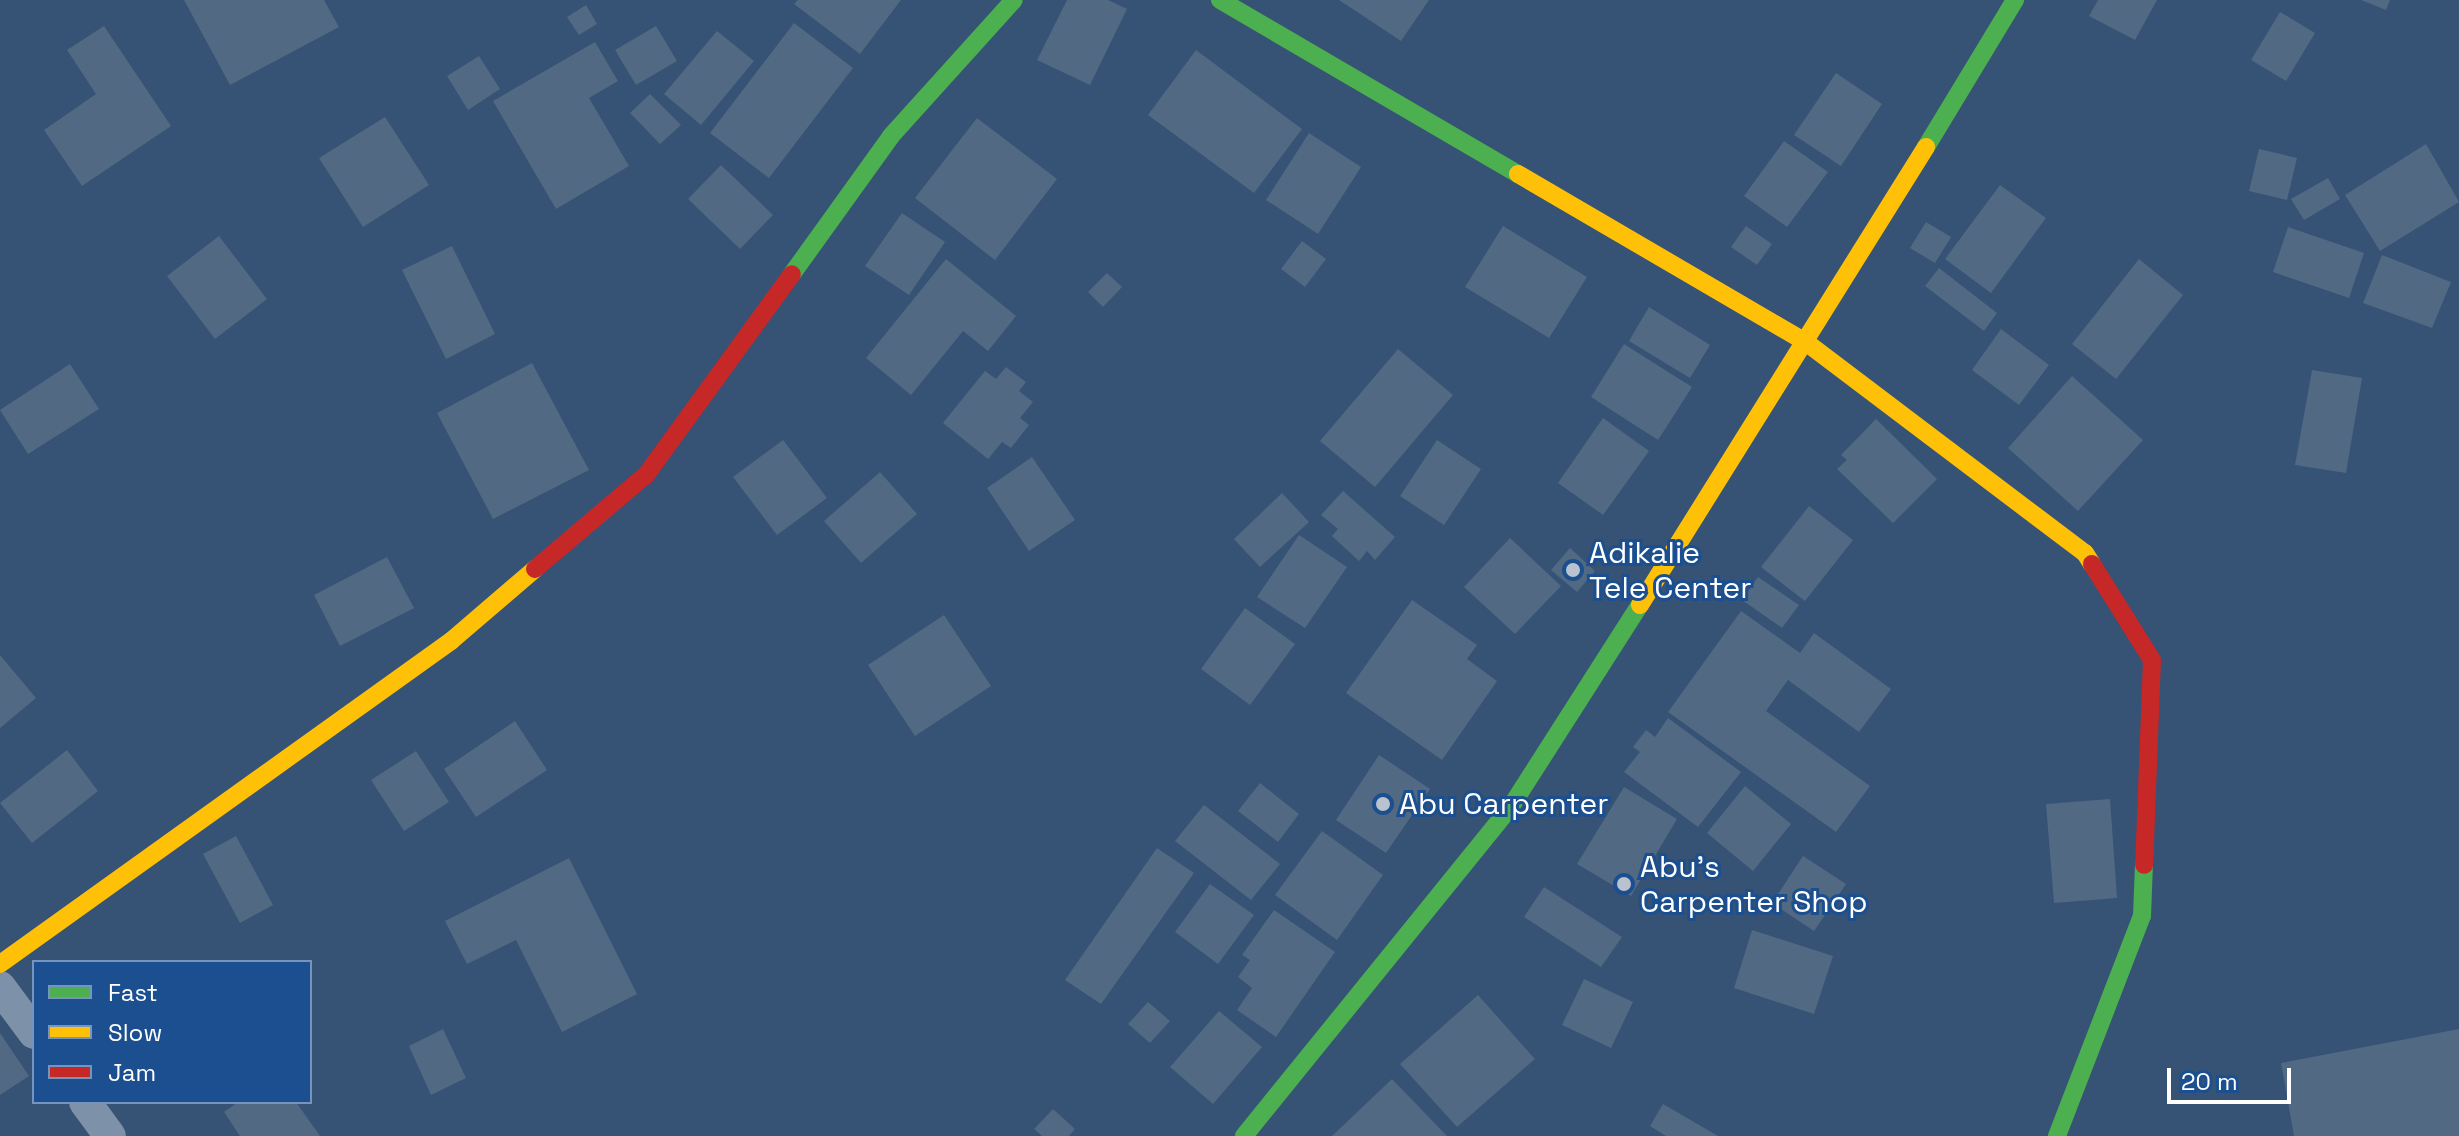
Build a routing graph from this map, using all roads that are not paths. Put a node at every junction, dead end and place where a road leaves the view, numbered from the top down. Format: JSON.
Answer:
{"nodes":[{"id":1,"x":1014,"y":0,"type":"edge"},
{"id":2,"x":1220,"y":0,"type":"edge"},
{"id":3,"x":2015,"y":0,"type":"edge"},
{"id":4,"x":1807,"y":343,"type":"junction"},
{"id":5,"x":0,"y":964,"type":"edge"},
{"id":6,"x":0,"y":987,"type":"edge"},
{"id":7,"x":32,"y":1030,"type":"edge"},
{"id":8,"x":86,"y":1104,"type":"edge"},
{"id":9,"x":110,"y":1136,"type":"edge"},
{"id":10,"x":1244,"y":1136,"type":"edge"},
{"id":11,"x":2057,"y":1136,"type":"edge"}],
"edges":[{"from":1,"to":5,"type":"street"},
{"from":2,"to":4,"type":"street"},
{"from":3,"to":4,"type":"street"},
{"from":4,"to":10,"type":"street"},
{"from":4,"to":11,"type":"street"},
{"from":6,"to":7,"type":"street"},
{"from":8,"to":9,"type":"street"}]}
